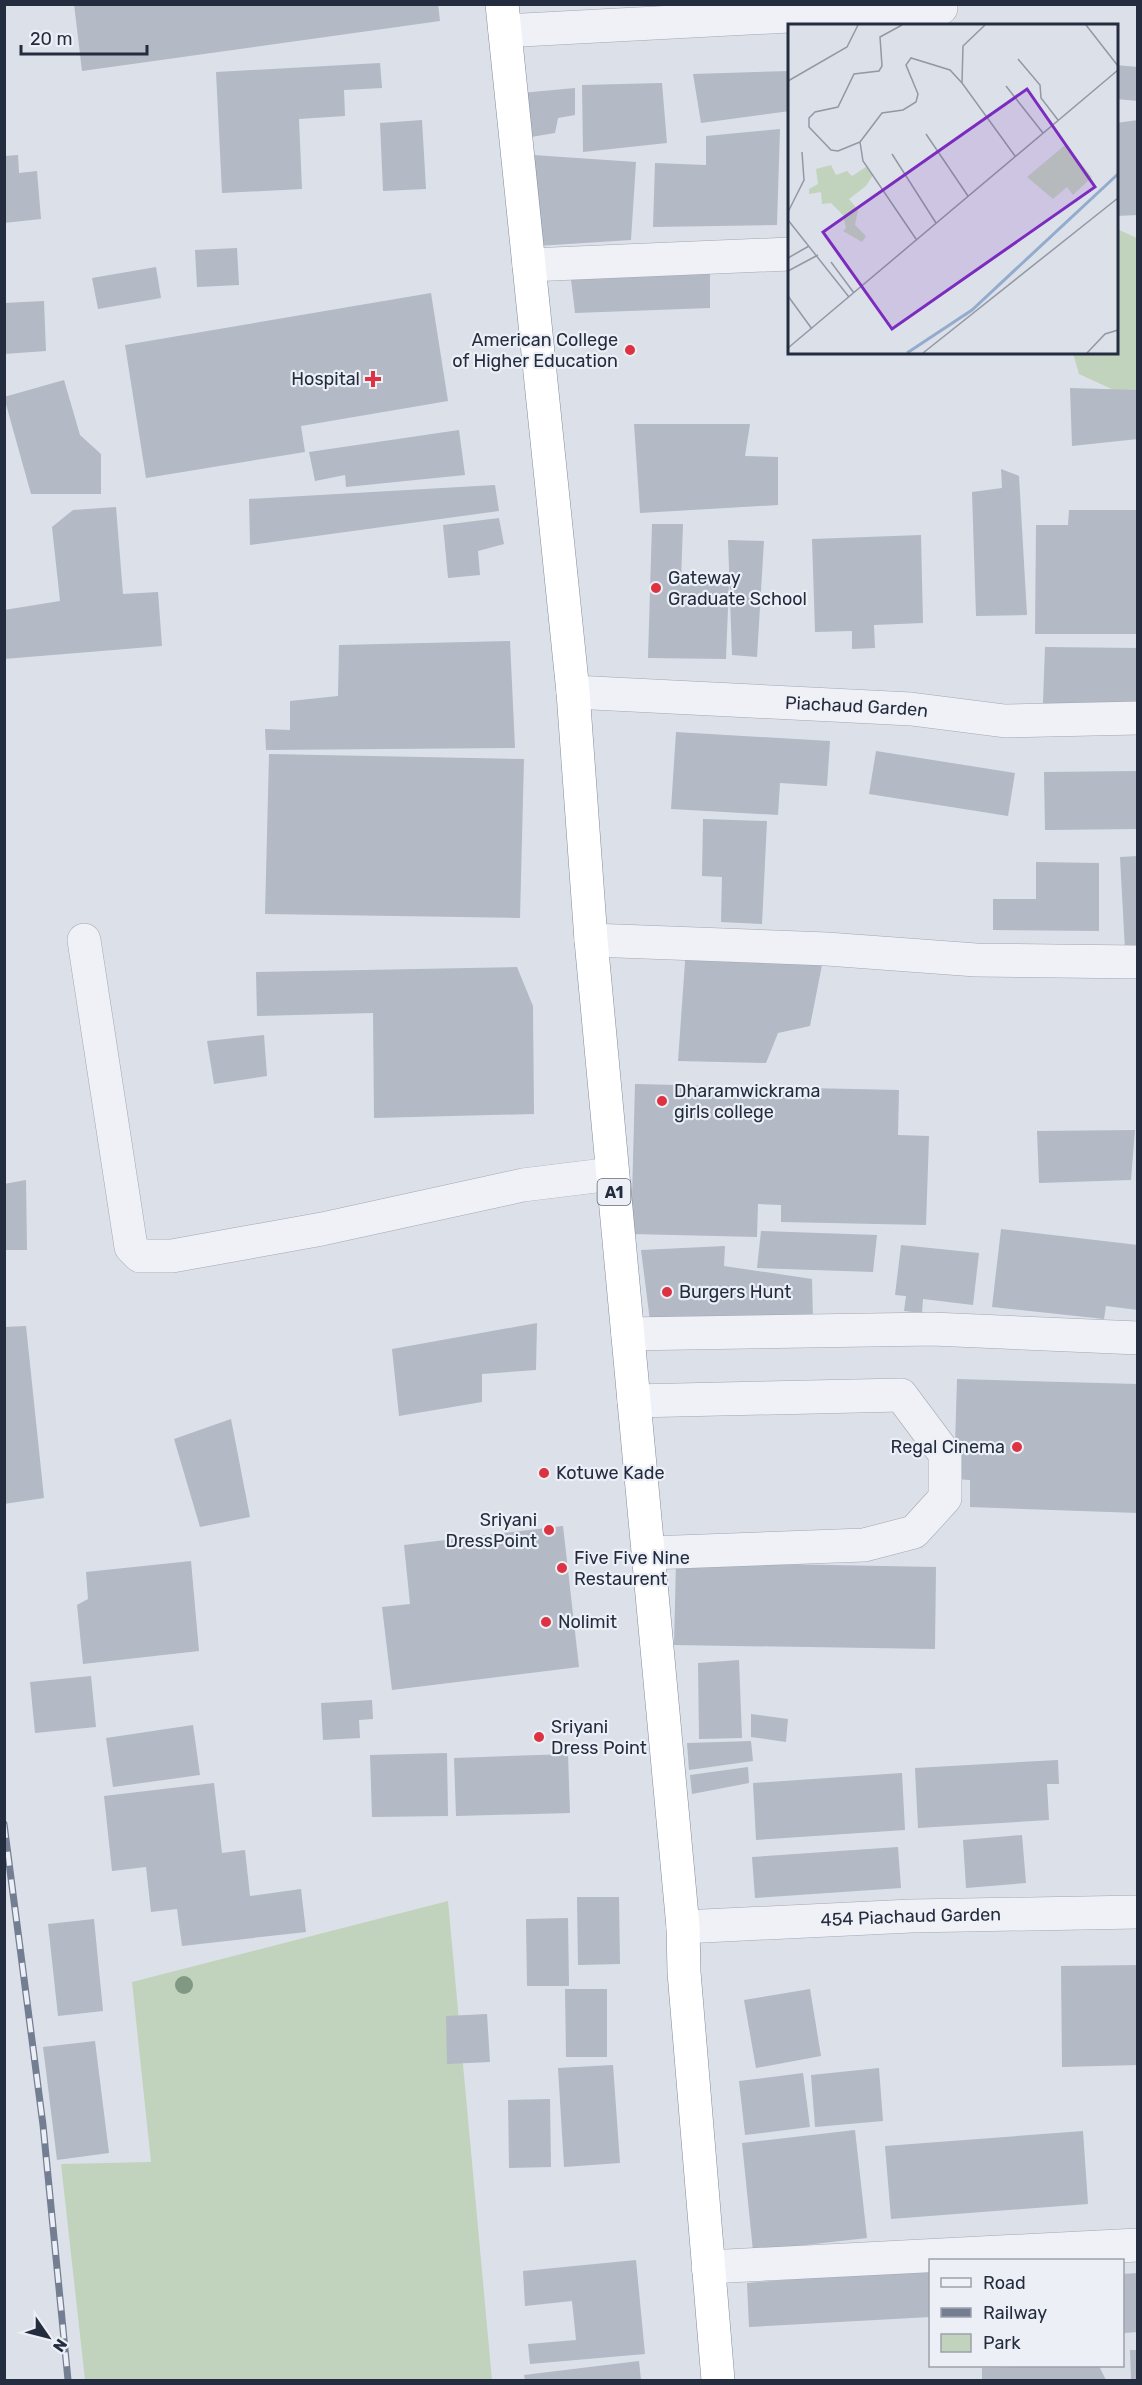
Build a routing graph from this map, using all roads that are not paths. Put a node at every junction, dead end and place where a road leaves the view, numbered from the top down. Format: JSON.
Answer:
{"nodes":[{"id":1,"x":940,"y":8,"type":"dead end"},
{"id":2,"x":503,"y":18,"type":"edge"},
{"id":3,"x":788,"y":254,"type":"edge"},
{"id":4,"x":529,"y":265,"type":"junction"},
{"id":5,"x":573,"y":692,"type":"junction"},
{"id":6,"x":1137,"y":717,"type":"edge"},
{"id":7,"x":84,"y":940,"type":"dead end"},
{"id":8,"x":591,"y":940,"type":"junction"},
{"id":9,"x":1137,"y":963,"type":"edge"},
{"id":10,"x":612,"y":1174,"type":"junction"},
{"id":11,"x":628,"y":1334,"type":"junction"},
{"id":12,"x":1137,"y":1338,"type":"edge"},
{"id":13,"x":634,"y":1401,"type":"junction"},
{"id":14,"x":649,"y":1553,"type":"junction"},
{"id":15,"x":1137,"y":1912,"type":"edge"},
{"id":16,"x":683,"y":1927,"type":"junction"},
{"id":17,"x":1137,"y":2245,"type":"edge"},
{"id":18,"x":708,"y":2266,"type":"junction"},
{"id":19,"x":718,"y":2380,"type":"edge"}],
"edges":[{"from":1,"to":2,"type":"street"},
{"from":2,"to":4,"type":"highway","number":"A1"},
{"from":3,"to":4,"type":"street"},
{"from":4,"to":5,"type":"highway","number":"A1"},
{"from":5,"to":6,"type":"street","name":"Piachaud Garden"},
{"from":5,"to":8,"type":"highway","number":"A1"},
{"from":7,"to":10,"type":"street"},
{"from":8,"to":9,"type":"street"},
{"from":8,"to":10,"type":"highway","number":"A1"},
{"from":10,"to":11,"type":"highway","number":"A1"},
{"from":11,"to":12,"type":"street"},
{"from":11,"to":13,"type":"highway","number":"A1"},
{"from":13,"to":14,"type":"highway","number":"A1"},
{"from":13,"to":14,"type":"street"},
{"from":14,"to":16,"type":"highway","number":"A1"},
{"from":15,"to":16,"type":"street","name":"454 Piachaud Garden"},
{"from":16,"to":18,"type":"highway","number":"A1"},
{"from":17,"to":18,"type":"street"},
{"from":18,"to":19,"type":"highway","number":"A1"}]}
